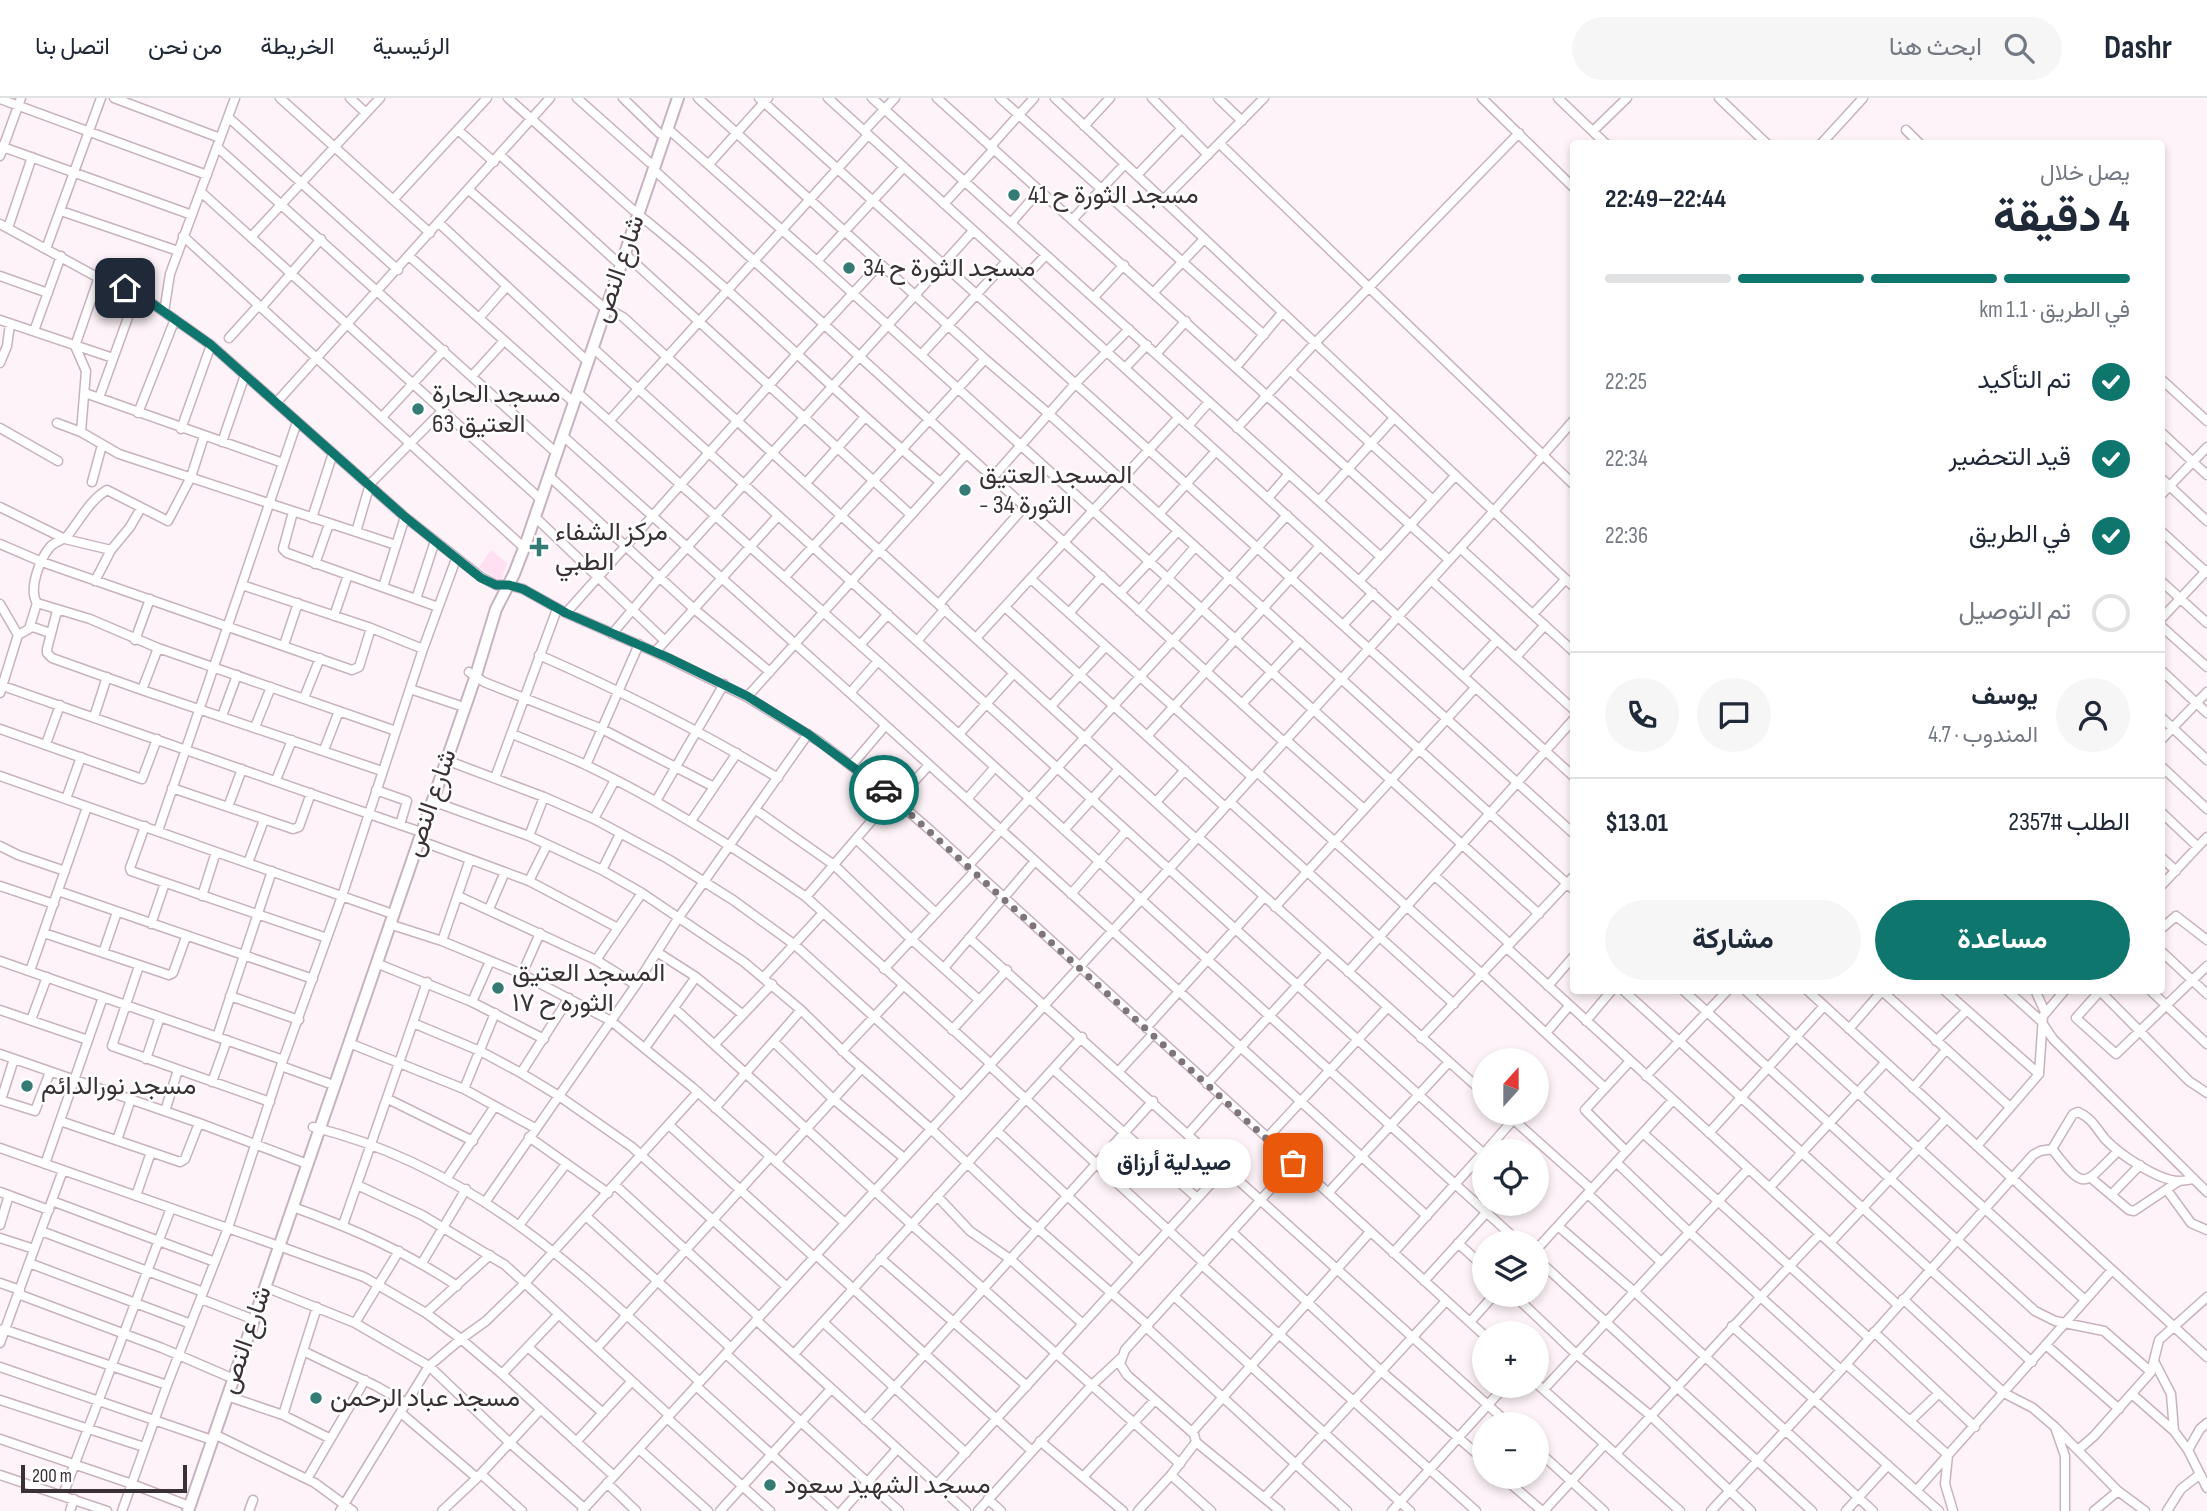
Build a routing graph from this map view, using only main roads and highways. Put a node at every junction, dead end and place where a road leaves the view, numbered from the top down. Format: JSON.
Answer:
{"nodes":[{"id":1,"x":670,"y":98,"type":"edge"},
{"id":2,"x":678,"y":98,"type":"edge"},
{"id":3,"x":663,"y":131,"type":"junction"},
{"id":4,"x":604,"y":307,"type":"junction"},
{"id":5,"x":574,"y":396,"type":"junction"},
{"id":6,"x":505,"y":585,"type":"junction"},
{"id":7,"x":472,"y":675,"type":"junction"},
{"id":8,"x":424,"y":812,"type":"junction"},
{"id":9,"x":416,"y":835,"type":"junction"},
{"id":10,"x":316,"y":1128,"type":"junction"},
{"id":11,"x":276,"y":1245,"type":"junction"},
{"id":12,"x":234,"y":1364,"type":"junction"},
{"id":13,"x":211,"y":1438,"type":"junction"},
{"id":14,"x":184,"y":1509,"type":"edge"}],
"edges":[{"from":1,"to":3,"type":"main road","name":"شارع النص"},
{"from":2,"to":3,"type":"main road","name":"شارع النص"},
{"from":3,"to":4,"type":"main road","name":"شارع النص"},
{"from":4,"to":5,"type":"main road","name":"شارع النص"},
{"from":4,"to":5,"type":"main road","name":"شارع النص"},
{"from":5,"to":6,"type":"main road","name":"شارع النص"},
{"from":5,"to":6,"type":"main road","name":"شارع النص"},
{"from":6,"to":7,"type":"main road","name":"شارع النص"},
{"from":7,"to":8,"type":"main road","name":"شارع النص"},
{"from":7,"to":8,"type":"main road","name":"شارع النص"},
{"from":8,"to":9,"type":"main road","name":"شارع النص"},
{"from":9,"to":10,"type":"main road","name":"شارع النص"},
{"from":9,"to":10,"type":"main road","name":"شارع النص"},
{"from":10,"to":11,"type":"main road","name":"شارع النص"},
{"from":10,"to":11,"type":"main road","name":"شارع النص"},
{"from":11,"to":12,"type":"main road","name":"شارع النص"},
{"from":11,"to":12,"type":"main road","name":"شارع النص"},
{"from":12,"to":13,"type":"main road","name":"شارع النص"},
{"from":12,"to":13,"type":"main road","name":"شارع النص"},
{"from":13,"to":14,"type":"main road","name":"شارع النص"}]}
